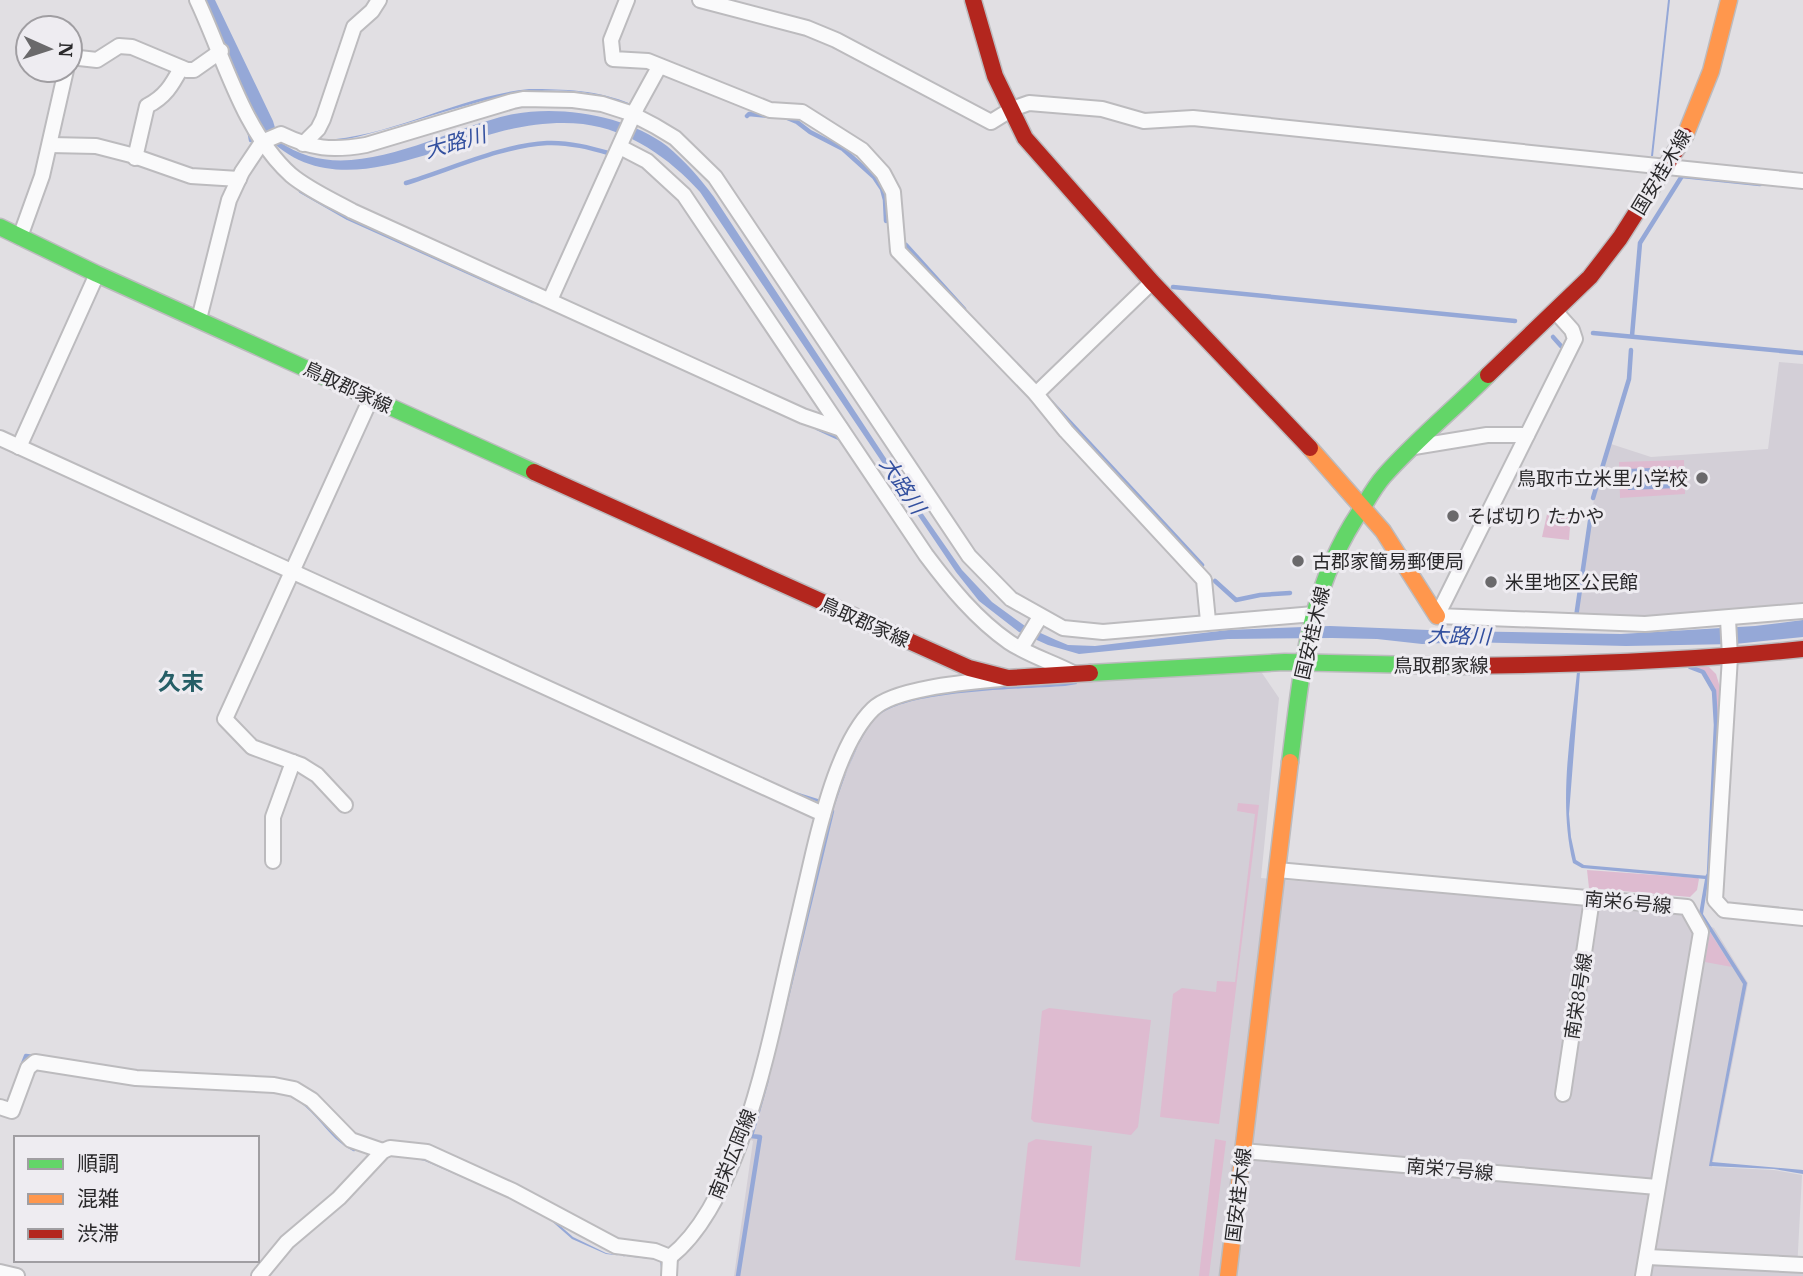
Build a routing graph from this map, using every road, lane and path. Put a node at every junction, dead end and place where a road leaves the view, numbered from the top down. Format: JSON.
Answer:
{"nodes":[{"id":1,"x":197,"y":0,"type":"edge"},
{"id":2,"x":379,"y":0,"type":"edge"},
{"id":3,"x":627,"y":0,"type":"edge"},
{"id":4,"x":700,"y":0,"type":"edge"},
{"id":5,"x":973,"y":0,"type":"edge"},
{"id":6,"x":1729,"y":0,"type":"edge"},
{"id":7,"x":220,"y":51,"type":"junction"},
{"id":8,"x":84,"y":59,"type":"edge"},
{"id":9,"x":659,"y":67,"type":"junction"},
{"id":10,"x":181,"y":68,"type":"junction"},
{"id":11,"x":63,"y":84,"type":"edge"},
{"id":12,"x":1012,"y":109,"type":"junction"},
{"id":13,"x":633,"y":115,"type":"junction"},
{"id":14,"x":264,"y":141,"type":"junction"},
{"id":15,"x":303,"y":144,"type":"junction"},
{"id":16,"x":51,"y":145,"type":"junction"},
{"id":17,"x":620,"y":146,"type":"junction"},
{"id":18,"x":135,"y":158,"type":"junction"},
{"id":19,"x":1667,"y":167,"type":"junction"},
{"id":20,"x":239,"y":179,"type":"junction"},
{"id":21,"x":1803,"y":181,"type":"edge"},
{"id":22,"x":0,"y":228,"type":"edge"},
{"id":23,"x":20,"y":237,"type":"junction"},
{"id":24,"x":97,"y":274,"type":"junction"},
{"id":25,"x":1152,"y":282,"type":"junction"},
{"id":26,"x":551,"y":300,"type":"junction"},
{"id":27,"x":1555,"y":311,"type":"junction"},
{"id":28,"x":199,"y":319,"type":"junction"},
{"id":29,"x":1036,"y":394,"type":"junction"},
{"id":30,"x":371,"y":398,"type":"junction"},
{"id":31,"x":841,"y":429,"type":"junction"},
{"id":32,"x":1527,"y":435,"type":"junction"},
{"id":33,"x":0,"y":438,"type":"edge"},
{"id":34,"x":19,"y":447,"type":"junction"},
{"id":35,"x":1413,"y":447,"type":"junction"},
{"id":36,"x":1362,"y":507,"type":"junction"},
{"id":37,"x":292,"y":573,"type":"junction"},
{"id":38,"x":1803,"y":611,"type":"edge"},
{"id":39,"x":1437,"y":616,"type":"junction"},
{"id":40,"x":1040,"y":617,"type":"junction"},
{"id":41,"x":1313,"y":618,"type":"junction"},
{"id":42,"x":1728,"y":619,"type":"junction"},
{"id":43,"x":1208,"y":621,"type":"junction"},
{"id":44,"x":1021,"y":649,"type":"junction"},
{"id":45,"x":1803,"y":649,"type":"edge"},
{"id":46,"x":1729,"y":653,"type":"junction"},
{"id":47,"x":1304,"y":662,"type":"junction"},
{"id":48,"x":1073,"y":673,"type":"junction"},
{"id":49,"x":1008,"y":678,"type":"junction"},
{"id":50,"x":293,"y":762,"type":"junction"},
{"id":51,"x":345,"y":805,"type":"dead end"},
{"id":52,"x":823,"y":814,"type":"junction"},
{"id":53,"x":273,"y":861,"type":"dead end"},
{"id":54,"x":1277,"y":870,"type":"junction"},
{"id":55,"x":1592,"y":899,"type":"junction"},
{"id":56,"x":1803,"y":918,"type":"edge"},
{"id":57,"x":1563,"y":1094,"type":"dead end"},
{"id":58,"x":0,"y":1107,"type":"edge"},
{"id":59,"x":383,"y":1151,"type":"junction"},
{"id":60,"x":1243,"y":1151,"type":"junction"},
{"id":61,"x":1657,"y":1187,"type":"junction"},
{"id":62,"x":670,"y":1257,"type":"junction"},
{"id":63,"x":1648,"y":1257,"type":"junction"},
{"id":64,"x":1803,"y":1265,"type":"edge"},
{"id":65,"x":0,"y":1272,"type":"edge"},
{"id":66,"x":17,"y":1276,"type":"edge"},
{"id":67,"x":259,"y":1276,"type":"edge"},
{"id":68,"x":669,"y":1276,"type":"edge"},
{"id":69,"x":1228,"y":1276,"type":"edge"},
{"id":70,"x":1643,"y":1276,"type":"edge"}],
"edges":[{"from":1,"to":7,"type":"street"},
{"from":2,"to":15,"type":"street"},
{"from":3,"to":9,"type":"street"},
{"from":4,"to":12,"type":"street"},
{"from":5,"to":12,"type":"main road"},
{"from":6,"to":19,"type":"main road","name":"国安桂木線"},
{"from":7,"to":10,"type":"street"},
{"from":7,"to":14,"type":"street"},
{"from":8,"to":10,"type":"street"},
{"from":9,"to":13,"type":"street"},
{"from":9,"to":29,"type":"street"},
{"from":10,"to":18,"type":"street"},
{"from":11,"to":16,"type":"street"},
{"from":12,"to":19,"type":"street"},
{"from":12,"to":25,"type":"main road"},
{"from":13,"to":15,"type":"street"},
{"from":13,"to":17,"type":"street"},
{"from":13,"to":40,"type":"street"},
{"from":14,"to":15,"type":"street"},
{"from":14,"to":20,"type":"street"},
{"from":14,"to":26,"type":"street"},
{"from":16,"to":18,"type":"street"},
{"from":16,"to":23,"type":"street"},
{"from":17,"to":26,"type":"street"},
{"from":17,"to":31,"type":"street"},
{"from":18,"to":20,"type":"street"},
{"from":19,"to":21,"type":"street"},
{"from":19,"to":27,"type":"main road","name":"国安桂木線"},
{"from":20,"to":28,"type":"street"},
{"from":22,"to":23,"type":"main road","name":"鳥取郡家線"},
{"from":23,"to":24,"type":"main road","name":"鳥取郡家線"},
{"from":24,"to":28,"type":"main road","name":"鳥取郡家線"},
{"from":24,"to":34,"type":"street"},
{"from":25,"to":29,"type":"street"},
{"from":25,"to":36,"type":"main road"},
{"from":26,"to":31,"type":"street"},
{"from":27,"to":32,"type":"street"},
{"from":27,"to":35,"type":"main road","name":"国安桂木線"},
{"from":28,"to":30,"type":"main road","name":"鳥取郡家線"},
{"from":29,"to":43,"type":"street"},
{"from":30,"to":37,"type":"street"},
{"from":30,"to":49,"type":"main road","name":"鳥取郡家線"},
{"from":31,"to":44,"type":"street"},
{"from":32,"to":35,"type":"street"},
{"from":32,"to":39,"type":"street"},
{"from":33,"to":34,"type":"street"},
{"from":34,"to":37,"type":"street"},
{"from":35,"to":36,"type":"main road","name":"国安桂木線"},
{"from":36,"to":39,"type":"main road"},
{"from":36,"to":41,"type":"main road","name":"国安桂木線"},
{"from":37,"to":50,"type":"street"},
{"from":37,"to":52,"type":"street"},
{"from":38,"to":42,"type":"street"},
{"from":39,"to":42,"type":"street"},
{"from":40,"to":43,"type":"street"},
{"from":40,"to":44,"type":"street"},
{"from":41,"to":43,"type":"street"},
{"from":41,"to":47,"type":"main road","name":"国安桂木線"},
{"from":42,"to":46,"type":"street"},
{"from":44,"to":48,"type":"street"},
{"from":45,"to":46,"type":"main road","name":"鳥取郡家線"},
{"from":46,"to":47,"type":"main road","name":"鳥取郡家線"},
{"from":46,"to":56,"type":"street"},
{"from":47,"to":48,"type":"main road","name":"鳥取郡家線"},
{"from":47,"to":54,"type":"main road","name":"国安桂木線"},
{"from":48,"to":49,"type":"main road","name":"鳥取郡家線"},
{"from":49,"to":52,"type":"street","name":"南栄広岡線"},
{"from":50,"to":51,"type":"street"},
{"from":50,"to":53,"type":"street"},
{"from":52,"to":62,"type":"street","name":"南栄広岡線"},
{"from":54,"to":55,"type":"street","name":"南栄6号線"},
{"from":54,"to":60,"type":"main road","name":"国安桂木線"},
{"from":55,"to":57,"type":"street","name":"南栄8号線"},
{"from":55,"to":61,"type":"street","name":"南栄6号線"},
{"from":58,"to":59,"type":"street"},
{"from":59,"to":62,"type":"street"},
{"from":59,"to":67,"type":"street"},
{"from":60,"to":61,"type":"street","name":"南栄7号線"},
{"from":60,"to":69,"type":"main road","name":"国安桂木線"},
{"from":61,"to":63,"type":"street","name":"南栄6号線"},
{"from":62,"to":68,"type":"street"},
{"from":63,"to":64,"type":"street"},
{"from":63,"to":70,"type":"street","name":"南栄6号線"},
{"from":65,"to":66,"type":"street"}]}
